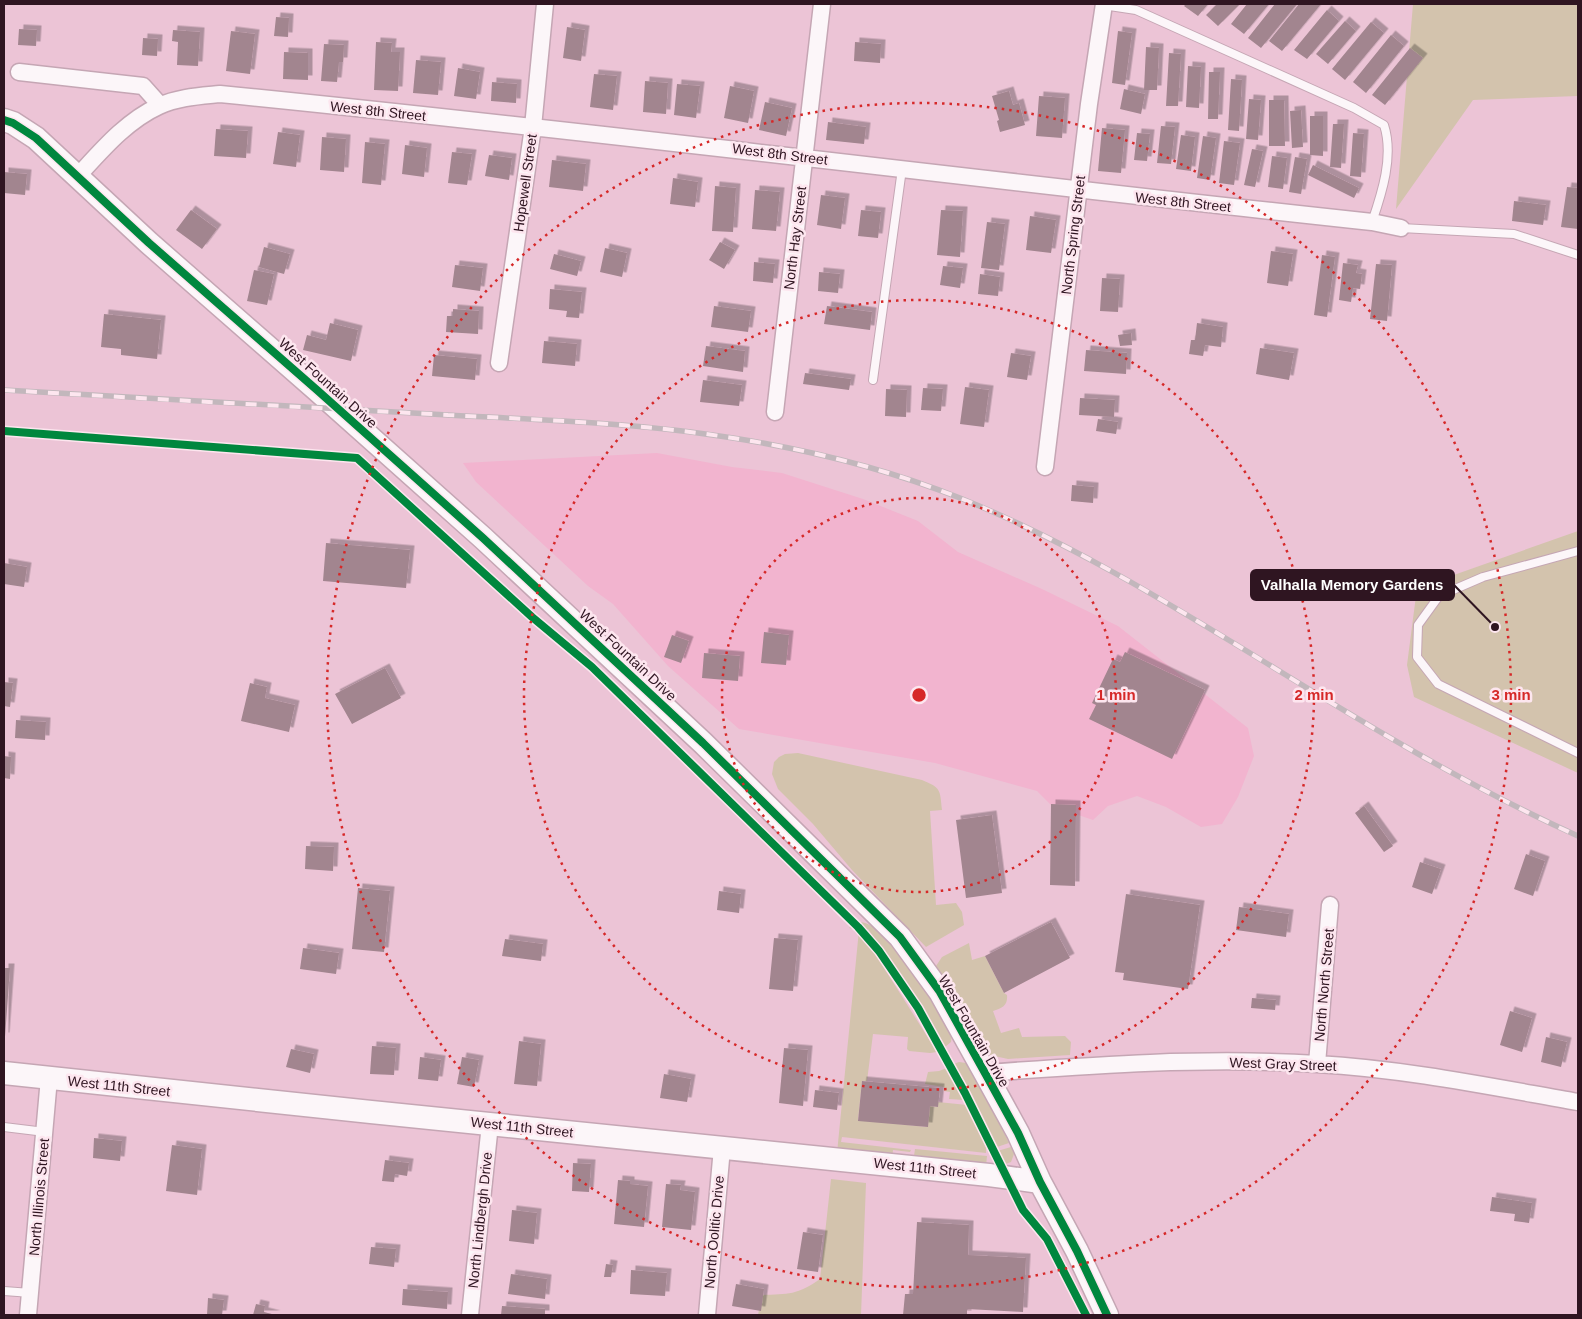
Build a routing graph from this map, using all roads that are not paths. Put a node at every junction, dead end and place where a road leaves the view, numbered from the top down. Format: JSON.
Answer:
{"nodes":[{"id":1,"x":545,"y":4,"type":"edge"},
{"id":2,"x":822,"y":4,"type":"edge"},
{"id":3,"x":1104,"y":4,"type":"edge"},
{"id":4,"x":19,"y":72,"type":"dead end"},
{"id":5,"x":160,"y":105,"type":"junction"},
{"id":6,"x":4,"y":120,"type":"edge"},
{"id":7,"x":533,"y":127,"type":"junction"},
{"id":8,"x":805,"y":157,"type":"junction"},
{"id":9,"x":902,"y":169,"type":"junction"},
{"id":10,"x":77,"y":177,"type":"junction"},
{"id":11,"x":1078,"y":190,"type":"junction"},
{"id":12,"x":1372,"y":222,"type":"junction"},
{"id":13,"x":1401,"y":228,"type":"joint"},
{"id":14,"x":1578,"y":255,"type":"edge"},
{"id":15,"x":499,"y":363,"type":"dead end"},
{"id":16,"x":873,"y":380,"type":"dead end"},
{"id":17,"x":775,"y":412,"type":"dead end"},
{"id":18,"x":1046,"y":467,"type":"dead end"},
{"id":19,"x":1578,"y":551,"type":"edge"},
{"id":20,"x":1578,"y":753,"type":"edge"},
{"id":21,"x":1330,"y":905,"type":"dead end"},
{"id":22,"x":1317,"y":1064,"type":"junction"},
{"id":23,"x":4,"y":1073,"type":"edge"},
{"id":24,"x":985,"y":1073,"type":"junction"},
{"id":25,"x":49,"y":1078,"type":"junction"},
{"id":26,"x":1578,"y":1102,"type":"edge"},
{"id":27,"x":490,"y":1124,"type":"junction"},
{"id":28,"x":4,"y":1127,"type":"edge"},
{"id":29,"x":44,"y":1132,"type":"junction"},
{"id":30,"x":722,"y":1148,"type":"junction"},
{"id":31,"x":1040,"y":1182,"type":"junction"},
{"id":32,"x":4,"y":1291,"type":"edge"},
{"id":33,"x":31,"y":1293,"type":"junction"},
{"id":34,"x":28,"y":1315,"type":"edge"},
{"id":35,"x":470,"y":1315,"type":"edge"},
{"id":36,"x":707,"y":1315,"type":"edge"},
{"id":37,"x":1107,"y":1315,"type":"edge"}],
"edges":[{"from":1,"to":7,"type":"street","name":"Hopewell Street"},
{"from":2,"to":8,"type":"street","name":"North Hay Street"},
{"from":3,"to":11,"type":"street","name":"North Spring Street"},
{"from":3,"to":12,"type":"lane"},
{"from":4,"to":5,"type":"street"},
{"from":5,"to":7,"type":"street","name":"West 8th Street"},
{"from":5,"to":10,"type":"street","name":"West 8th Street"},
{"from":6,"to":10,"type":"street","name":"West Fountain Drive"},
{"from":7,"to":8,"type":"street","name":"West 8th Street"},
{"from":7,"to":15,"type":"street","name":"Hopewell Street"},
{"from":8,"to":9,"type":"street","name":"West 8th Street"},
{"from":8,"to":17,"type":"street","name":"North Hay Street"},
{"from":9,"to":11,"type":"street","name":"West 8th Street"},
{"from":9,"to":16,"type":"lane"},
{"from":10,"to":24,"type":"street","name":"West Fountain Drive"},
{"from":11,"to":12,"type":"street","name":"West 8th Street"},
{"from":11,"to":18,"type":"street","name":"North Spring Street"},
{"from":12,"to":13,"type":"street","name":"West 8th Street"},
{"from":13,"to":14,"type":"lane"},
{"from":19,"to":20,"type":"lane"},
{"from":21,"to":22,"type":"street","name":"North North Street"},
{"from":22,"to":24,"type":"street","name":"West Gray Street"},
{"from":22,"to":26,"type":"street","name":"West Gray Street"},
{"from":23,"to":25,"type":"street","name":"West 11th Street"},
{"from":24,"to":31,"type":"street","name":"West Fountain Drive"},
{"from":25,"to":27,"type":"street","name":"West 11th Street"},
{"from":25,"to":29,"type":"street","name":"North Illinois Street"},
{"from":27,"to":30,"type":"street","name":"West 11th Street"},
{"from":27,"to":35,"type":"street","name":"North Lindbergh Drive"},
{"from":28,"to":29,"type":"lane"},
{"from":29,"to":33,"type":"street","name":"North Illinois Street"},
{"from":30,"to":31,"type":"street","name":"West 11th Street"},
{"from":30,"to":36,"type":"street","name":"North Oolitic Drive"},
{"from":31,"to":37,"type":"street","name":"West Fountain Drive"},
{"from":32,"to":33,"type":"lane"},
{"from":33,"to":34,"type":"street","name":"North Illinois Street"}]}
